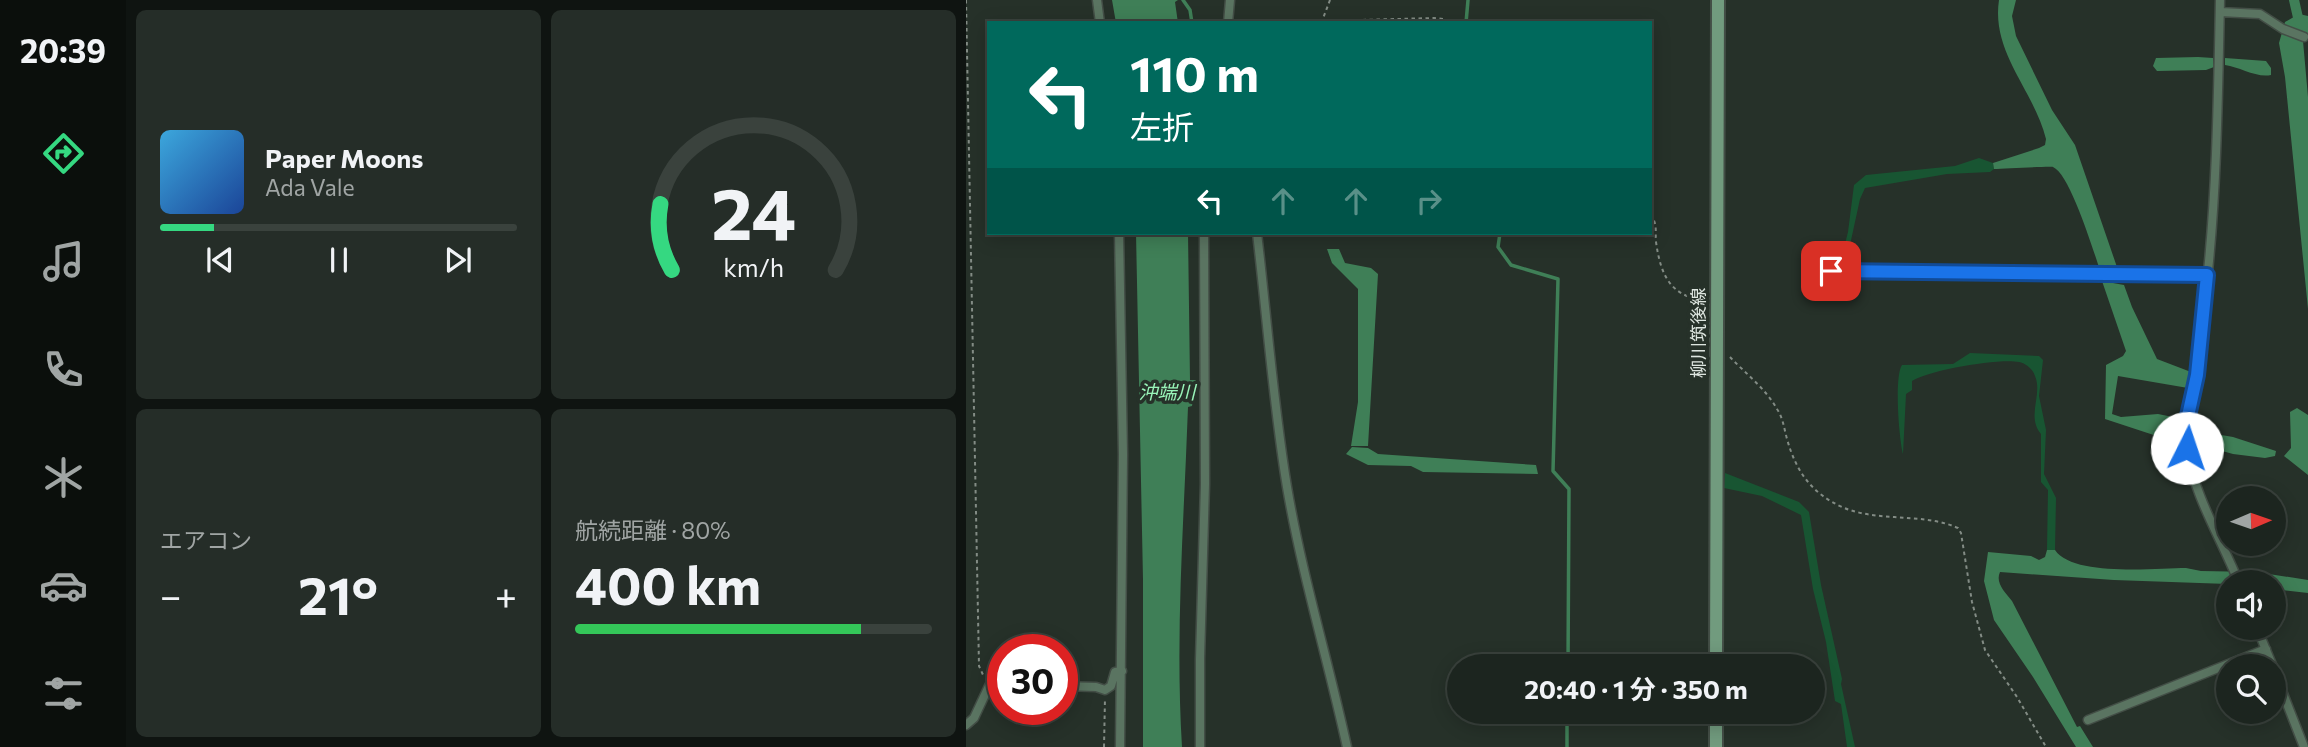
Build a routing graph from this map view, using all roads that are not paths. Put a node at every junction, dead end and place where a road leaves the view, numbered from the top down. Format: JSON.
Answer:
{"nodes":[{"id":1,"x":1097,"y":0,"type":"edge"},
{"id":2,"x":1230,"y":0,"type":"edge"},
{"id":3,"x":1718,"y":0,"type":"edge"},
{"id":4,"x":2220,"y":0,"type":"edge"},
{"id":5,"x":2220,"y":12,"type":"junction"},
{"id":6,"x":1100,"y":21,"type":"edge"},
{"id":7,"x":1228,"y":21,"type":"edge"},
{"id":8,"x":2304,"y":37,"type":"dead end"},
{"id":9,"x":1119,"y":235,"type":"edge"},
{"id":10,"x":1204,"y":235,"type":"edge"},
{"id":11,"x":1257,"y":235,"type":"edge"},
{"id":12,"x":1831,"y":271,"type":"dead end"},
{"id":13,"x":2207,"y":275,"type":"junction"},
{"id":14,"x":2234,"y":570,"type":"edge"},
{"id":15,"x":2262,"y":640,"type":"edge"},
{"id":16,"x":2266,"y":649,"type":"junction"},
{"id":17,"x":1716,"y":654,"type":"edge"},
{"id":18,"x":2268,"y":654,"type":"edge"},
{"id":19,"x":1122,"y":671,"type":"junction"},
{"id":20,"x":1078,"y":686,"type":"edge"},
{"id":21,"x":987,"y":690,"type":"edge"},
{"id":22,"x":2286,"y":701,"type":"edge"},
{"id":23,"x":2088,"y":720,"type":"dead end"},
{"id":24,"x":966,"y":724,"type":"edge"},
{"id":25,"x":1716,"y":724,"type":"edge"},
{"id":26,"x":1120,"y":747,"type":"edge"},
{"id":27,"x":1200,"y":747,"type":"edge"},
{"id":28,"x":1347,"y":747,"type":"edge"},
{"id":29,"x":1716,"y":747,"type":"edge"},
{"id":30,"x":2304,"y":747,"type":"edge"}],
"edges":[{"from":1,"to":6,"type":"street"},
{"from":2,"to":7,"type":"street"},
{"from":3,"to":17,"type":"main road","name":"柳川筑後線"},
{"from":4,"to":5,"type":"street"},
{"from":5,"to":8,"type":"street"},
{"from":5,"to":13,"type":"street"},
{"from":9,"to":19,"type":"street"},
{"from":10,"to":27,"type":"street"},
{"from":11,"to":28,"type":"street"},
{"from":12,"to":13,"type":"street"},
{"from":13,"to":14,"type":"street"},
{"from":15,"to":16,"type":"street"},
{"from":16,"to":18,"type":"street"},
{"from":16,"to":23,"type":"street"},
{"from":19,"to":20,"type":"street"},
{"from":19,"to":26,"type":"street"},
{"from":21,"to":24,"type":"street"},
{"from":22,"to":30,"type":"street"},
{"from":25,"to":29,"type":"main road"}]}
